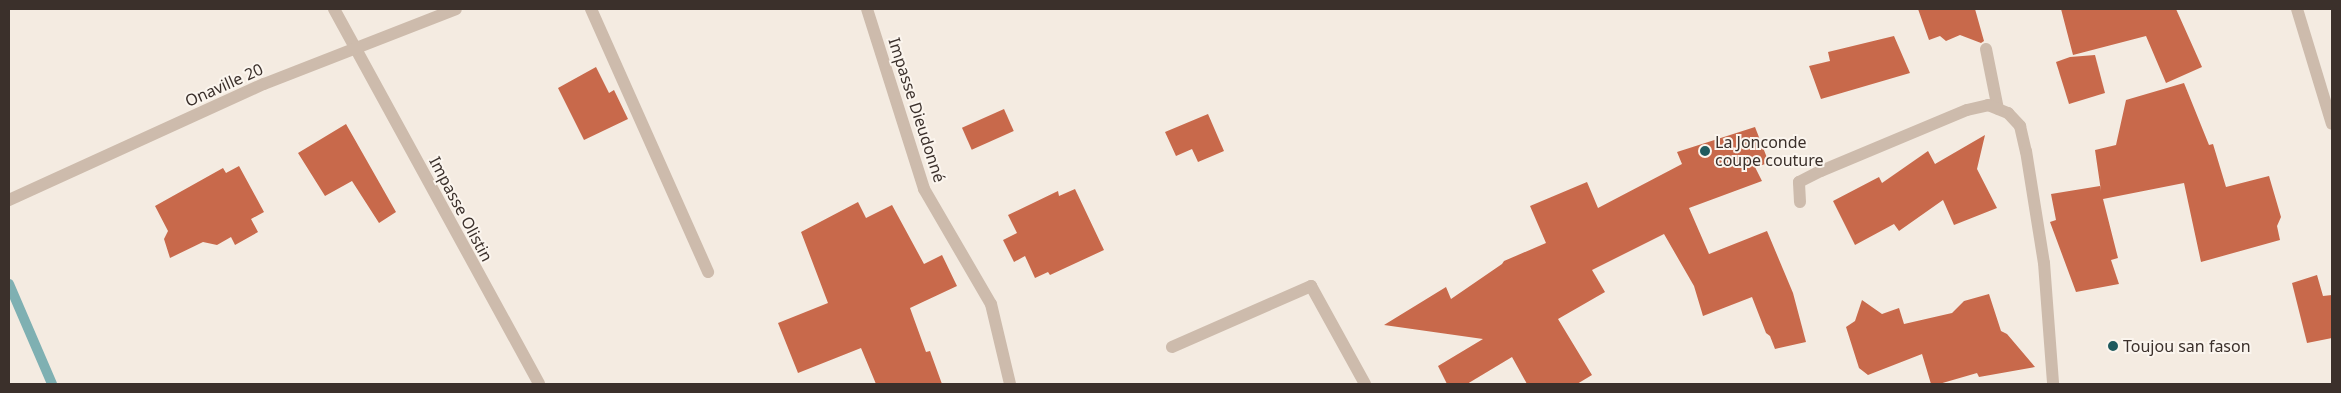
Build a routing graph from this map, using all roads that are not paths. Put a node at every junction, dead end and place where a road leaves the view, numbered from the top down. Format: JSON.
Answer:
{"nodes":[{"id":1,"x":334,"y":9,"type":"edge"},
{"id":2,"x":456,"y":9,"type":"edge"},
{"id":3,"x":590,"y":9,"type":"edge"},
{"id":4,"x":867,"y":9,"type":"edge"},
{"id":5,"x":2298,"y":9,"type":"edge"},
{"id":6,"x":357,"y":48,"type":"junction"},
{"id":7,"x":1986,"y":49,"type":"dead end"},
{"id":8,"x":1998,"y":109,"type":"junction"},
{"id":9,"x":2332,"y":124,"type":"edge"},
{"id":10,"x":9,"y":200,"type":"edge"},
{"id":11,"x":1800,"y":202,"type":"dead end"},
{"id":12,"x":708,"y":272,"type":"dead end"},
{"id":13,"x":1172,"y":347,"type":"dead end"},
{"id":14,"x":539,"y":384,"type":"edge"},
{"id":15,"x":1010,"y":384,"type":"edge"},
{"id":16,"x":1365,"y":384,"type":"edge"},
{"id":17,"x":2053,"y":384,"type":"edge"}],
"edges":[{"from":1,"to":6,"type":"street","name":"Impasse Olistin"},
{"from":2,"to":6,"type":"street","name":"Onaville 20"},
{"from":3,"to":12,"type":"street"},
{"from":4,"to":15,"type":"street","name":"Impasse Dieudonné"},
{"from":5,"to":9,"type":"street"},
{"from":6,"to":10,"type":"street","name":"Onaville 20"},
{"from":6,"to":14,"type":"street","name":"Impasse Olistin"},
{"from":7,"to":8,"type":"street"},
{"from":8,"to":11,"type":"street"},
{"from":8,"to":17,"type":"street"},
{"from":13,"to":16,"type":"street"}]}
